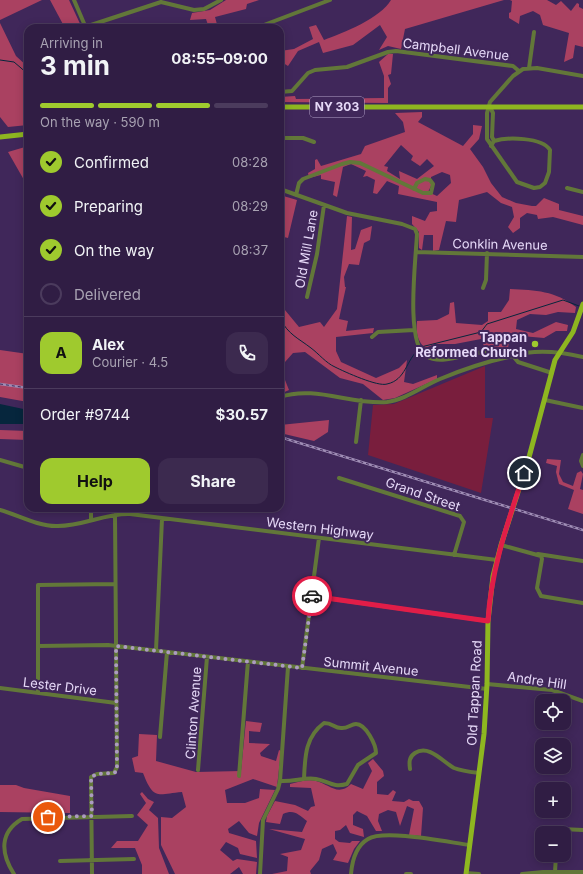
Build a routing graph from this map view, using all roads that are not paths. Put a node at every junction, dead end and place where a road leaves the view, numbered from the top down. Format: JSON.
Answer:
{"nodes":[{"id":1,"x":74,"y":0,"type":"edge"},
{"id":2,"x":221,"y":0,"type":"edge"},
{"id":3,"x":330,"y":0,"type":"edge"},
{"id":4,"x":322,"y":1,"type":"edge"},
{"id":5,"x":85,"y":24,"type":"edge"},
{"id":6,"x":95,"y":24,"type":"edge"},
{"id":7,"x":266,"y":24,"type":"edge"},
{"id":8,"x":534,"y":32,"type":"dead end"},
{"id":9,"x":529,"y":68,"type":"junction"},
{"id":10,"x":519,"y":71,"type":"junction"},
{"id":11,"x":583,"y":76,"type":"edge"},
{"id":12,"x":284,"y":92,"type":"edge"},
{"id":13,"x":284,"y":107,"type":"edge"},
{"id":14,"x":490,"y":107,"type":"junction"},
{"id":15,"x":583,"y":107,"type":"edge"},
{"id":16,"x":24,"y":134,"type":"edge"},
{"id":17,"x":0,"y":137,"type":"edge"},
{"id":18,"x":284,"y":138,"type":"edge"},
{"id":19,"x":494,"y":141,"type":"junction"},
{"id":20,"x":314,"y":142,"type":"dead end"},
{"id":21,"x":491,"y":146,"type":"junction"},
{"id":22,"x":567,"y":188,"type":"dead end"},
{"id":23,"x":414,"y":189,"type":"junction"},
{"id":24,"x":284,"y":190,"type":"edge"},
{"id":25,"x":583,"y":192,"type":"edge"},
{"id":26,"x":296,"y":195,"type":"junction"},
{"id":27,"x":324,"y":205,"type":"junction"},
{"id":28,"x":416,"y":252,"type":"junction"},
{"id":29,"x":487,"y":253,"type":"junction"},
{"id":30,"x":583,"y":257,"type":"edge"},
{"id":31,"x":483,"y":288,"type":"dead end"},
{"id":32,"x":307,"y":297,"type":"dead end"},
{"id":33,"x":582,"y":306,"type":"edge"},
{"id":34,"x":414,"y":330,"type":"junction"},
{"id":35,"x":372,"y":337,"type":"dead end"},
{"id":36,"x":485,"y":352,"type":"junction"},
{"id":37,"x":558,"y":353,"type":"junction"},
{"id":38,"x":513,"y":356,"type":"junction"},
{"id":39,"x":583,"y":357,"type":"edge"},
{"id":40,"x":497,"y":359,"type":"junction"},
{"id":41,"x":552,"y":373,"type":"junction"},
{"id":42,"x":284,"y":396,"type":"edge"},
{"id":43,"x":361,"y":400,"type":"junction"},
{"id":44,"x":545,"y":400,"type":"junction"},
{"id":45,"x":583,"y":408,"type":"edge"},
{"id":46,"x":356,"y":442,"type":"dead end"},
{"id":47,"x":583,"y":455,"type":"edge"},
{"id":48,"x":0,"y":460,"type":"edge"},
{"id":49,"x":583,"y":466,"type":"edge"},
{"id":50,"x":24,"y":467,"type":"edge"},
{"id":51,"x":339,"y":478,"type":"dead end"},
{"id":52,"x":0,"y":510,"type":"edge"},
{"id":53,"x":91,"y":512,"type":"edge"},
{"id":54,"x":130,"y":514,"type":"joint"},
{"id":55,"x":115,"y":515,"type":"junction"},
{"id":56,"x":162,"y":519,"type":"junction"},
{"id":57,"x":91,"y":520,"type":"junction"},
{"id":58,"x":319,"y":538,"type":"junction"},
{"id":59,"x":501,"y":545,"type":"junction"},
{"id":60,"x":538,"y":554,"type":"junction"},
{"id":61,"x":454,"y":555,"type":"junction"},
{"id":62,"x":497,"y":560,"type":"junction"},
{"id":63,"x":583,"y":561,"type":"edge"},
{"id":64,"x":116,"y":584,"type":"junction"},
{"id":65,"x":311,"y":596,"type":"junction"},
{"id":66,"x":583,"y":603,"type":"edge"},
{"id":67,"x":488,"y":621,"type":"junction"},
{"id":68,"x":38,"y":646,"type":"junction"},
{"id":69,"x":116,"y":646,"type":"junction"},
{"id":70,"x":156,"y":650,"type":"junction"},
{"id":71,"x":167,"y":652,"type":"junction"},
{"id":72,"x":207,"y":657,"type":"junction"},
{"id":73,"x":248,"y":661,"type":"junction"},
{"id":74,"x":288,"y":667,"type":"junction"},
{"id":75,"x":302,"y":668,"type":"junction"},
{"id":76,"x":487,"y":686,"type":"junction"},
{"id":77,"x":0,"y":688,"type":"edge"},
{"id":78,"x":38,"y":693,"type":"junction"},
{"id":79,"x":583,"y":701,"type":"edge"},
{"id":80,"x":116,"y":703,"type":"junction"},
{"id":81,"x":160,"y":737,"type":"dead end"},
{"id":82,"x":410,"y":769,"type":"dead end"},
{"id":83,"x":198,"y":770,"type":"dead end"},
{"id":84,"x":479,"y":773,"type":"junction"},
{"id":85,"x":239,"y":776,"type":"dead end"},
{"id":86,"x":304,"y":778,"type":"junction"},
{"id":87,"x":280,"y":781,"type":"junction"},
{"id":88,"x":92,"y":816,"type":"junction"},
{"id":89,"x":132,"y":816,"type":"dead end"},
{"id":90,"x":571,"y":829,"type":"edge"},
{"id":91,"x":583,"y":830,"type":"edge"},
{"id":92,"x":469,"y":845,"type":"junction"},
{"id":93,"x":134,"y":859,"type":"dead end"},
{"id":94,"x":60,"y":860,"type":"dead end"},
{"id":95,"x":91,"y":860,"type":"junction"},
{"id":96,"x":556,"y":862,"type":"edge"},
{"id":97,"x":555,"y":872,"type":"junction"},
{"id":98,"x":583,"y":872,"type":"edge"},
{"id":99,"x":14,"y":874,"type":"edge"},
{"id":100,"x":92,"y":874,"type":"edge"},
{"id":101,"x":260,"y":874,"type":"edge"},
{"id":102,"x":351,"y":874,"type":"edge"},
{"id":103,"x":406,"y":874,"type":"edge"},
{"id":104,"x":411,"y":874,"type":"edge"},
{"id":105,"x":466,"y":874,"type":"edge"},
{"id":106,"x":479,"y":874,"type":"edge"},
{"id":107,"x":522,"y":874,"type":"edge"}],
"edges":[{"from":1,"to":5,"type":"street"},
{"from":2,"to":6,"type":"street"},
{"from":3,"to":4,"type":"street"},
{"from":4,"to":7,"type":"street"},
{"from":8,"to":9,"type":"street"},
{"from":9,"to":10,"type":"street","name":"Campbell Avenue"},
{"from":9,"to":11,"type":"street","name":"Campbell Avenue"},
{"from":10,"to":12,"type":"street","name":"Campbell Avenue"},
{"from":10,"to":14,"type":"street","name":"Campbell Avenue"},
{"from":13,"to":14,"type":"main road","number":"NY 303"},
{"from":14,"to":15,"type":"main road","number":"NY 303"},
{"from":14,"to":19,"type":"street"},
{"from":14,"to":21,"type":"street"},
{"from":16,"to":17,"type":"main road"},
{"from":18,"to":20,"type":"street"},
{"from":19,"to":21,"type":"street"},
{"from":19,"to":21,"type":"street"},
{"from":22,"to":25,"type":"street"},
{"from":23,"to":23,"type":"street"},
{"from":23,"to":26,"type":"street"},
{"from":24,"to":26,"type":"street"},
{"from":26,"to":27,"type":"street"},
{"from":27,"to":28,"type":"street"},
{"from":27,"to":32,"type":"street","name":"Old Mill Lane"},
{"from":28,"to":29,"type":"street","name":"Conklin Avenue"},
{"from":28,"to":34,"type":"street"},
{"from":29,"to":30,"type":"street","name":"Conklin Avenue"},
{"from":29,"to":31,"type":"street"},
{"from":33,"to":37,"type":"main road"},
{"from":34,"to":35,"type":"street"},
{"from":34,"to":36,"type":"street"},
{"from":36,"to":38,"type":"street"},
{"from":36,"to":40,"type":"street"},
{"from":37,"to":38,"type":"street"},
{"from":37,"to":39,"type":"street"},
{"from":37,"to":41,"type":"main road","name":"Old Tappan Road"},
{"from":38,"to":40,"type":"street"},
{"from":38,"to":41,"type":"street"},
{"from":40,"to":43,"type":"street"},
{"from":41,"to":44,"type":"main road","name":"Old Tappan Road"},
{"from":42,"to":43,"type":"street"},
{"from":43,"to":46,"type":"street"},
{"from":44,"to":45,"type":"street"},
{"from":44,"to":59,"type":"main road","name":"Old Tappan Road"},
{"from":47,"to":49,"type":"street"},
{"from":48,"to":50,"type":"street"},
{"from":51,"to":61,"type":"street","name":"Grand Street"},
{"from":52,"to":57,"type":"street","name":"Western Highway"},
{"from":53,"to":57,"type":"street"},
{"from":54,"to":55,"type":"street","name":"Western Highway"},
{"from":54,"to":56,"type":"street","name":"Western Highway"},
{"from":55,"to":57,"type":"street","name":"Western Highway"},
{"from":55,"to":64,"type":"street"},
{"from":56,"to":58,"type":"street","name":"Western Highway"},
{"from":56,"to":70,"type":"street"},
{"from":58,"to":61,"type":"street","name":"Western Highway"},
{"from":58,"to":65,"type":"street"},
{"from":59,"to":60,"type":"street"},
{"from":59,"to":62,"type":"main road","name":"Old Tappan Road"},
{"from":60,"to":63,"type":"street"},
{"from":60,"to":66,"type":"street"},
{"from":61,"to":62,"type":"street","name":"Western Highway"},
{"from":62,"to":67,"type":"main road","name":"Old Tappan Road"},
{"from":64,"to":68,"type":"street"},
{"from":64,"to":69,"type":"street"},
{"from":65,"to":67,"type":"street"},
{"from":65,"to":75,"type":"street"},
{"from":67,"to":76,"type":"main road","name":"Old Tappan Road"},
{"from":68,"to":69,"type":"street","name":"Summit Avenue"},
{"from":68,"to":78,"type":"street"},
{"from":69,"to":70,"type":"street","name":"Summit Avenue"},
{"from":69,"to":80,"type":"street"},
{"from":70,"to":71,"type":"street","name":"Summit Avenue"},
{"from":71,"to":72,"type":"street","name":"Summit Avenue"},
{"from":71,"to":81,"type":"street"},
{"from":72,"to":73,"type":"street","name":"Summit Avenue"},
{"from":72,"to":83,"type":"street","name":"Clinton Avenue"},
{"from":73,"to":74,"type":"street","name":"Summit Avenue"},
{"from":73,"to":85,"type":"street"},
{"from":74,"to":75,"type":"street","name":"Summit Avenue"},
{"from":74,"to":87,"type":"street"},
{"from":75,"to":76,"type":"street","name":"Summit Avenue"},
{"from":76,"to":79,"type":"street","name":"Andre Hill"},
{"from":76,"to":84,"type":"main road","name":"Old Tappan Road"},
{"from":77,"to":78,"type":"street","name":"Lester Drive"},
{"from":78,"to":80,"type":"street","name":"Lester Drive"},
{"from":80,"to":88,"type":"street"},
{"from":82,"to":84,"type":"street"},
{"from":84,"to":92,"type":"main road","name":"Old Tappan Road"},
{"from":86,"to":86,"type":"street"},
{"from":86,"to":87,"type":"street"},
{"from":87,"to":101,"type":"street"},
{"from":88,"to":89,"type":"street"},
{"from":88,"to":95,"type":"street"},
{"from":88,"to":99,"type":"street"},
{"from":90,"to":91,"type":"street"},
{"from":92,"to":102,"type":"street"},
{"from":92,"to":105,"type":"main road","name":"Old Tappan Road"},
{"from":93,"to":95,"type":"street"},
{"from":94,"to":95,"type":"street"},
{"from":95,"to":100,"type":"street"},
{"from":96,"to":97,"type":"street"},
{"from":97,"to":98,"type":"street"},
{"from":97,"to":107,"type":"street"},
{"from":103,"to":104,"type":"street"},
{"from":105,"to":106,"type":"street"}]}
